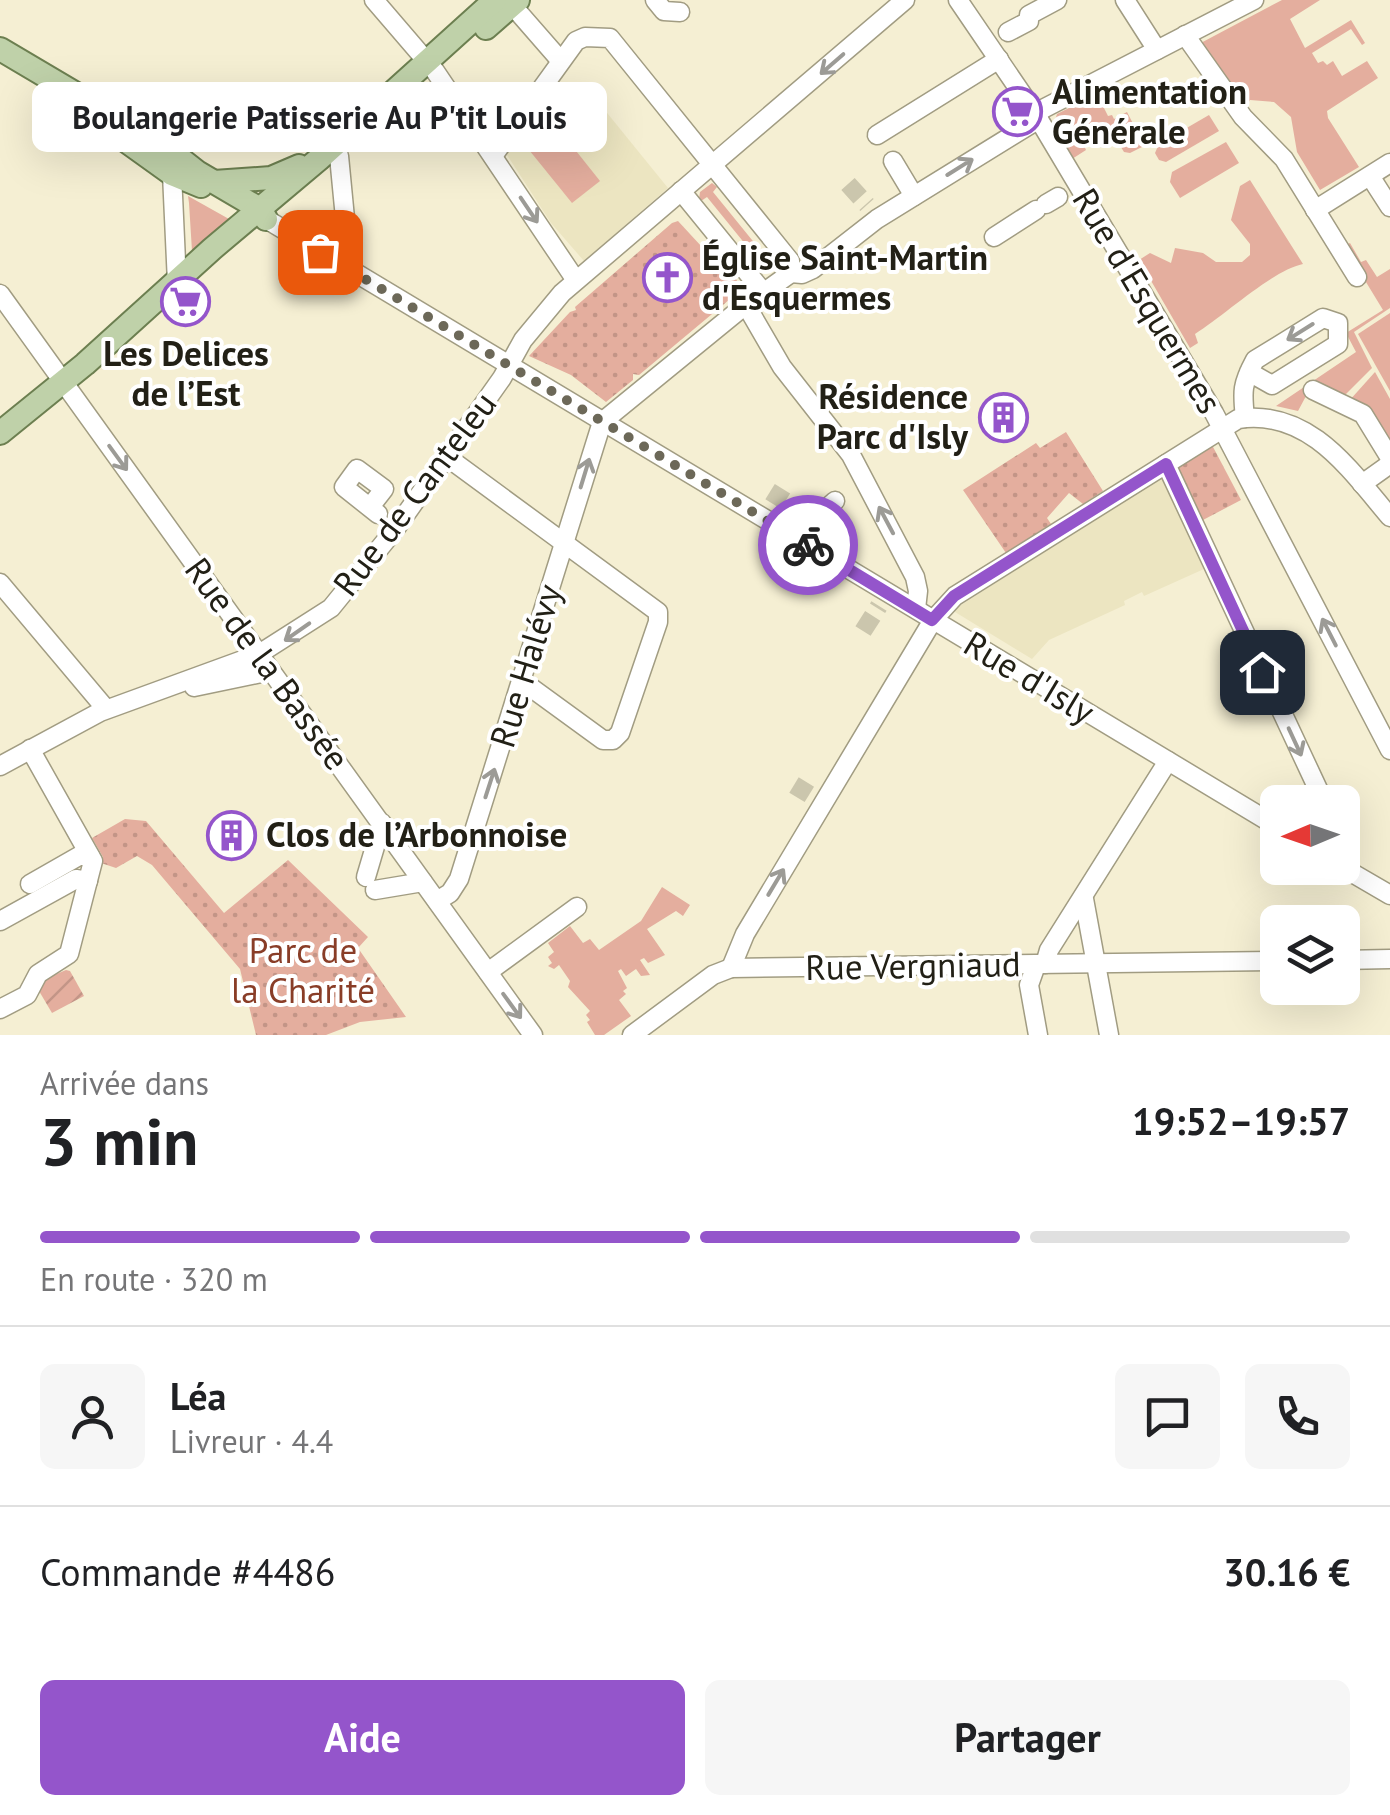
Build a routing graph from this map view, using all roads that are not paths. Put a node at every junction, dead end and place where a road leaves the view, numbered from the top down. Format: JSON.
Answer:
{"nodes":[{"id":1,"x":374,"y":0,"type":"edge"},
{"id":2,"x":655,"y":0,"type":"edge"},
{"id":3,"x":906,"y":0,"type":"edge"},
{"id":4,"x":958,"y":0,"type":"edge"},
{"id":5,"x":1057,"y":0,"type":"edge"},
{"id":6,"x":1125,"y":0,"type":"edge"},
{"id":7,"x":1254,"y":0,"type":"edge"},
{"id":8,"x":508,"y":2,"type":"edge"},
{"id":9,"x":680,"y":12,"type":"dead end"},
{"id":10,"x":1185,"y":35,"type":"junction"},
{"id":11,"x":999,"y":43,"type":"junction"},
{"id":12,"x":0,"y":48,"type":"edge"},
{"id":13,"x":1158,"y":50,"type":"junction"},
{"id":14,"x":560,"y":60,"type":"junction"},
{"id":15,"x":0,"y":66,"type":"edge"},
{"id":16,"x":431,"y":66,"type":"junction"},
{"id":17,"x":1037,"y":116,"type":"junction"},
{"id":18,"x":878,"y":135,"type":"dead end"},
{"id":19,"x":339,"y":148,"type":"junction"},
{"id":20,"x":492,"y":156,"type":"junction"},
{"id":21,"x":893,"y":161,"type":"dead end"},
{"id":22,"x":1390,"y":164,"type":"edge"},
{"id":23,"x":712,"y":166,"type":"junction"},
{"id":24,"x":172,"y":174,"type":"junction"},
{"id":25,"x":1370,"y":176,"type":"junction"},
{"id":26,"x":212,"y":182,"type":"junction"},
{"id":27,"x":681,"y":190,"type":"junction"},
{"id":28,"x":914,"y":196,"type":"junction"},
{"id":29,"x":1057,"y":197,"type":"junction"},
{"id":30,"x":1390,"y":207,"type":"edge"},
{"id":31,"x":1315,"y":210,"type":"junction"},
{"id":32,"x":259,"y":215,"type":"junction"},
{"id":33,"x":994,"y":237,"type":"dead end"},
{"id":34,"x":350,"y":270,"type":"junction"},
{"id":35,"x":791,"y":273,"type":"junction"},
{"id":36,"x":1357,"y":276,"type":"dead end"},
{"id":37,"x":576,"y":280,"type":"junction"},
{"id":38,"x":177,"y":283,"type":"junction"},
{"id":39,"x":764,"y":293,"type":"junction"},
{"id":40,"x":0,"y":294,"type":"edge"},
{"id":41,"x":746,"y":305,"type":"junction"},
{"id":42,"x":509,"y":366,"type":"junction"},
{"id":43,"x":1249,"y":372,"type":"junction"},
{"id":44,"x":63,"y":381,"type":"junction"},
{"id":45,"x":1313,"y":390,"type":"dead end"},
{"id":46,"x":1245,"y":418,"type":"junction"},
{"id":47,"x":602,"y":422,"type":"junction"},
{"id":48,"x":1222,"y":427,"type":"junction"},
{"id":49,"x":0,"y":432,"type":"edge"},
{"id":50,"x":447,"y":457,"type":"junction"},
{"id":51,"x":1390,"y":461,"type":"edge"},
{"id":52,"x":1166,"y":464,"type":"junction"},
{"id":53,"x":340,"y":483,"type":"dead end"},
{"id":54,"x":1362,"y":484,"type":"junction"},
{"id":55,"x":834,"y":501,"type":"dead end"},
{"id":56,"x":382,"y":517,"type":"junction"},
{"id":57,"x":1390,"y":517,"type":"edge"},
{"id":58,"x":564,"y":543,"type":"junction"},
{"id":59,"x":805,"y":549,"type":"junction"},
{"id":60,"x":0,"y":584,"type":"edge"},
{"id":61,"x":916,"y":609,"type":"junction"},
{"id":62,"x":932,"y":620,"type":"junction"},
{"id":63,"x":260,"y":654,"type":"junction"},
{"id":64,"x":272,"y":671,"type":"junction"},
{"id":65,"x":522,"y":682,"type":"junction"},
{"id":66,"x":154,"y":693,"type":"junction"},
{"id":67,"x":106,"y":709,"type":"junction"},
{"id":68,"x":30,"y":748,"type":"junction"},
{"id":69,"x":1390,"y":750,"type":"edge"},
{"id":70,"x":1168,"y":761,"type":"junction"},
{"id":71,"x":0,"y":766,"type":"edge"},
{"id":72,"x":1316,"y":785,"type":"edge"},
{"id":73,"x":1260,"y":817,"type":"edge"},
{"id":74,"x":382,"y":823,"type":"junction"},
{"id":75,"x":90,"y":856,"type":"junction"},
{"id":76,"x":1360,"y":878,"type":"edge"},
{"id":77,"x":88,"y":880,"type":"junction"},
{"id":78,"x":423,"y":882,"type":"junction"},
{"id":79,"x":30,"y":884,"type":"dead end"},
{"id":80,"x":1390,"y":895,"type":"edge"},
{"id":81,"x":1084,"y":900,"type":"junction"},
{"id":82,"x":437,"y":901,"type":"junction"},
{"id":83,"x":577,"y":908,"type":"dead end"},
{"id":84,"x":0,"y":920,"type":"edge"},
{"id":85,"x":1360,"y":960,"type":"edge"},
{"id":86,"x":1390,"y":960,"type":"edge"},
{"id":87,"x":1260,"y":961,"type":"edge"},
{"id":88,"x":1096,"y":963,"type":"junction"},
{"id":89,"x":1040,"y":964,"type":"junction"},
{"id":90,"x":731,"y":968,"type":"junction"},
{"id":91,"x":488,"y":972,"type":"junction"},
{"id":92,"x":0,"y":1009,"type":"edge"},
{"id":93,"x":533,"y":1035,"type":"edge"},
{"id":94,"x":632,"y":1035,"type":"edge"},
{"id":95,"x":1038,"y":1035,"type":"edge"},
{"id":96,"x":1109,"y":1035,"type":"edge"}],
"edges":[{"from":1,"to":16,"type":"street"},
{"from":2,"to":9,"type":"street"},
{"from":3,"to":23,"type":"street","name":"Rue de Canteleu","one_way":true},
{"from":4,"to":11,"type":"street","name":"Rue d'Esquermes"},
{"from":5,"to":11,"type":"street"},
{"from":6,"to":13,"type":"street"},
{"from":7,"to":10,"type":"street"},
{"from":8,"to":14,"type":"street"},
{"from":8,"to":16,"type":"main road"},
{"from":10,"to":13,"type":"street"},
{"from":10,"to":31,"type":"street"},
{"from":11,"to":17,"type":"street","name":"Rue d'Esquermes"},
{"from":11,"to":18,"type":"street"},
{"from":12,"to":26,"type":"main road"},
{"from":13,"to":17,"type":"street"},
{"from":14,"to":20,"type":"street"},
{"from":14,"to":23,"type":"street"},
{"from":15,"to":24,"type":"main road"},
{"from":16,"to":19,"type":"main road"},
{"from":16,"to":20,"type":"street"},
{"from":28,"to":17,"type":"street","one_way":true},
{"from":17,"to":29,"type":"street","name":"Rue d'Esquermes"},
{"from":19,"to":26,"type":"main road"},
{"from":19,"to":32,"type":"main road"},
{"from":19,"to":34,"type":"street"},
{"from":20,"to":37,"type":"street","one_way":true},
{"from":21,"to":28,"type":"street"},
{"from":22,"to":25,"type":"street"},
{"from":23,"to":27,"type":"street","name":"Rue de Canteleu"},
{"from":23,"to":35,"type":"street"},
{"from":24,"to":32,"type":"main road"},
{"from":24,"to":38,"type":"street"},
{"from":25,"to":30,"type":"street"},
{"from":25,"to":31,"type":"street"},
{"from":26,"to":32,"type":"main road"},
{"from":27,"to":37,"type":"street","name":"Rue de Canteleu"},
{"from":27,"to":39,"type":"street"},
{"from":28,"to":35,"type":"street"},
{"from":29,"to":33,"type":"street"},
{"from":29,"to":48,"type":"street","name":"Rue d'Esquermes"},
{"from":31,"to":36,"type":"street"},
{"from":32,"to":34,"type":"street","name":"Rue d'Isly"},
{"from":32,"to":38,"type":"main road"},
{"from":34,"to":42,"type":"street","name":"Rue d'Isly"},
{"from":35,"to":39,"type":"street"},
{"from":37,"to":42,"type":"street","name":"Rue de Canteleu"},
{"from":38,"to":44,"type":"main road"},
{"from":39,"to":41,"type":"street"},
{"from":40,"to":44,"type":"street","name":"Rue de la Bassée"},
{"from":41,"to":47,"type":"street"},
{"from":61,"to":41,"type":"street","one_way":true},
{"from":42,"to":47,"type":"street","name":"Rue d'Isly"},
{"from":42,"to":50,"type":"street","name":"Rue de Canteleu"},
{"from":43,"to":43,"type":"street","one_way":true},
{"from":43,"to":46,"type":"street"},
{"from":44,"to":49,"type":"main road"},
{"from":44,"to":63,"type":"street","name":"Rue de la Bassée","one_way":true},
{"from":45,"to":51,"type":"street"},
{"from":46,"to":48,"type":"street","name":"Rue d'Esquermes"},
{"from":46,"to":54,"type":"street","name":"Rue d'Esquermes"},
{"from":58,"to":47,"type":"street","name":"Rue Halévy","one_way":true},
{"from":47,"to":59,"type":"street","name":"Rue d'Isly"},
{"from":48,"to":52,"type":"street"},
{"from":69,"to":48,"type":"street","one_way":true},
{"from":50,"to":56,"type":"street","name":"Rue de Canteleu"},
{"from":50,"to":58,"type":"street"},
{"from":51,"to":54,"type":"street"},
{"from":52,"to":62,"type":"street"},
{"from":52,"to":72,"type":"street","one_way":true},
{"from":53,"to":56,"type":"street"},
{"from":54,"to":57,"type":"street","name":"Rue d'Esquermes"},
{"from":55,"to":59,"type":"street"},
{"from":56,"to":63,"type":"street","name":"Rue de Canteleu","one_way":true},
{"from":58,"to":65,"type":"street","name":"Rue Halévy"},
{"from":58,"to":65,"type":"street"},
{"from":59,"to":61,"type":"street","name":"Rue d'Isly"},
{"from":60,"to":67,"type":"street"},
{"from":61,"to":62,"type":"street","name":"Rue d'Isly"},
{"from":62,"to":70,"type":"street","name":"Rue d'Isly"},
{"from":90,"to":62,"type":"street","one_way":true},
{"from":63,"to":64,"type":"street","name":"Rue de la Bassée"},
{"from":63,"to":66,"type":"street","name":"Rue de Canteleu"},
{"from":64,"to":66,"type":"street","name":"Rue de Canteleu"},
{"from":64,"to":74,"type":"street","name":"Rue de la Bassée"},
{"from":82,"to":65,"type":"street","name":"Rue Halévy","one_way":true},
{"from":66,"to":67,"type":"street","name":"Rue de Canteleu"},
{"from":67,"to":68,"type":"street","name":"Rue de Canteleu"},
{"from":68,"to":71,"type":"street","name":"Rue de Canteleu"},
{"from":68,"to":75,"type":"street"},
{"from":70,"to":73,"type":"street","name":"Rue d'Isly"},
{"from":70,"to":81,"type":"street"},
{"from":74,"to":78,"type":"street","name":"Rue de la Bassée"},
{"from":74,"to":78,"type":"street"},
{"from":75,"to":77,"type":"street"},
{"from":75,"to":79,"type":"street"},
{"from":76,"to":80,"type":"street"},
{"from":77,"to":84,"type":"street"},
{"from":77,"to":92,"type":"street"},
{"from":78,"to":82,"type":"street","name":"Rue de la Bassée"},
{"from":81,"to":88,"type":"street"},
{"from":81,"to":89,"type":"street"},
{"from":82,"to":91,"type":"street","name":"Rue de la Bassée"},
{"from":83,"to":91,"type":"street"},
{"from":85,"to":86,"type":"street"},
{"from":87,"to":88,"type":"street","name":"Rue Vergniaud"},
{"from":88,"to":89,"type":"street","name":"Rue Vergniaud"},
{"from":88,"to":96,"type":"street"},
{"from":89,"to":90,"type":"street","name":"Rue Vergniaud"},
{"from":89,"to":95,"type":"street"},
{"from":90,"to":94,"type":"street"},
{"from":91,"to":93,"type":"street","name":"Rue de la Bassée","one_way":true}]}
